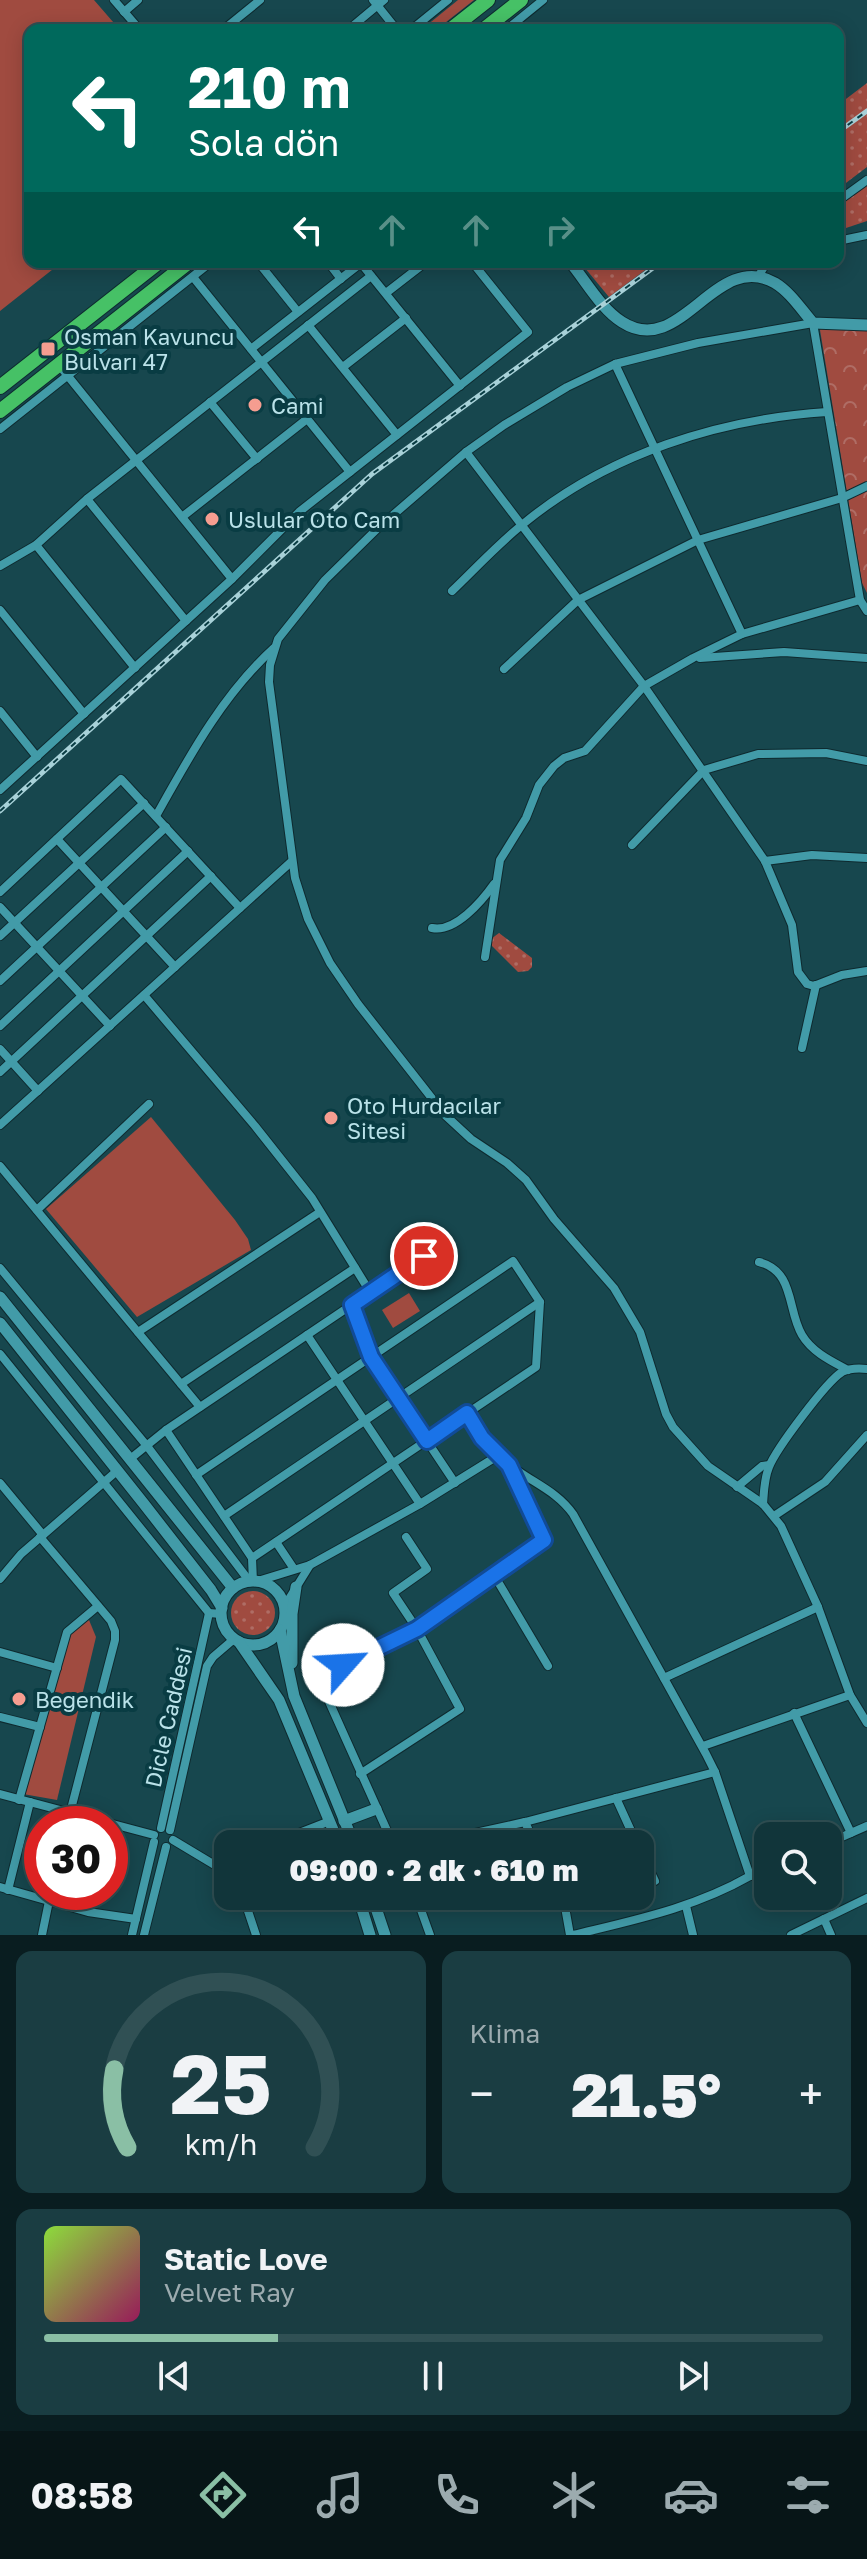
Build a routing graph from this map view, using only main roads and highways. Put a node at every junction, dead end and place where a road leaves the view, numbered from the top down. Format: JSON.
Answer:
{"nodes":[{"id":1,"x":488,"y":0,"type":"edge"},
{"id":2,"x":521,"y":0,"type":"edge"},
{"id":3,"x":458,"y":24,"type":"edge"},
{"id":4,"x":491,"y":24,"type":"edge"},
{"id":5,"x":151,"y":268,"type":"edge"},
{"id":6,"x":191,"y":269,"type":"edge"},
{"id":7,"x":0,"y":387,"type":"edge"},
{"id":8,"x":0,"y":411,"type":"edge"}],
"edges":[{"from":1,"to":3,"type":"highway"},
{"from":2,"to":4,"type":"highway"},
{"from":5,"to":7,"type":"highway"},
{"from":6,"to":8,"type":"highway"}]}
